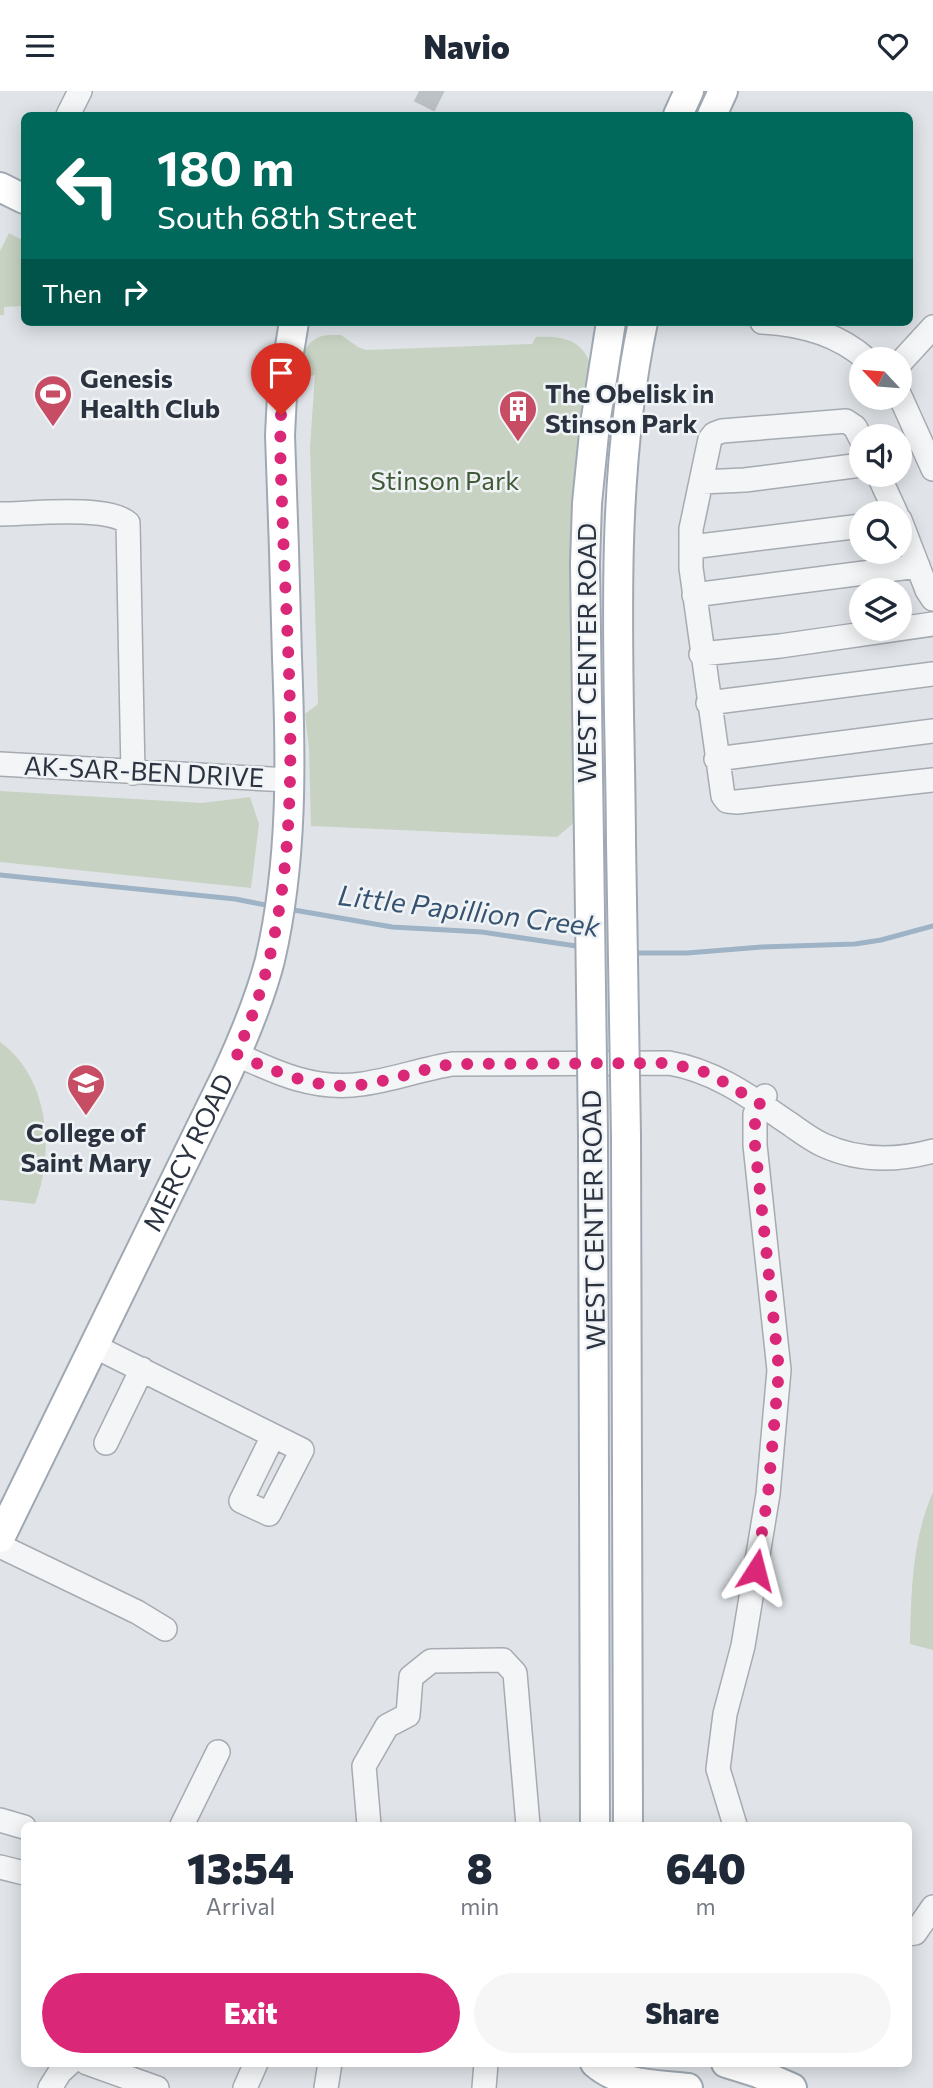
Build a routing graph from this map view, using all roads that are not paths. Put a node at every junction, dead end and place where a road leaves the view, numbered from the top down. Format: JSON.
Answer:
{"nodes":[{"id":1,"x":80,"y":91,"type":"edge"},
{"id":2,"x":689,"y":91,"type":"edge"},
{"id":3,"x":723,"y":91,"type":"edge"},
{"id":4,"x":70,"y":112,"type":"edge"},
{"id":5,"x":679,"y":112,"type":"edge"},
{"id":6,"x":713,"y":112,"type":"edge"},
{"id":7,"x":0,"y":187,"type":"edge"},
{"id":8,"x":21,"y":198,"type":"edge"},
{"id":9,"x":293,"y":326,"type":"edge"},
{"id":10,"x":610,"y":326,"type":"edge"},
{"id":11,"x":642,"y":326,"type":"edge"},
{"id":12,"x":797,"y":326,"type":"edge"},
{"id":13,"x":933,"y":327,"type":"edge"},
{"id":14,"x":849,"y":347,"type":"edge"},
{"id":15,"x":912,"y":350,"type":"edge"},
{"id":16,"x":906,"y":410,"type":"edge"},
{"id":17,"x":850,"y":424,"type":"edge"},
{"id":18,"x":849,"y":467,"type":"edge"},
{"id":19,"x":933,"y":469,"type":"edge"},
{"id":20,"x":701,"y":482,"type":"junction"},
{"id":21,"x":0,"y":514,"type":"edge"},
{"id":22,"x":849,"y":527,"type":"edge"},
{"id":23,"x":691,"y":547,"type":"junction"},
{"id":24,"x":912,"y":551,"type":"edge"},
{"id":25,"x":918,"y":566,"type":"junction"},
{"id":26,"x":694,"y":595,"type":"junction"},
{"id":27,"x":933,"y":599,"type":"edge"},
{"id":28,"x":933,"y":624,"type":"edge"},
{"id":29,"x":701,"y":654,"type":"junction"},
{"id":30,"x":933,"y":674,"type":"edge"},
{"id":31,"x":708,"y":703,"type":"junction"},
{"id":32,"x":933,"y":731,"type":"edge"},
{"id":33,"x":716,"y":758,"type":"junction"},
{"id":34,"x":0,"y":764,"type":"edge"},
{"id":35,"x":133,"y":773,"type":"junction"},
{"id":36,"x":288,"y":780,"type":"junction"},
{"id":37,"x":933,"y":780,"type":"edge"},
{"id":38,"x":236,"y":1054,"type":"junction"},
{"id":39,"x":763,"y":1100,"type":"junction"},
{"id":40,"x":933,"y":1151,"type":"edge"},
{"id":41,"x":94,"y":1346,"type":"junction"},
{"id":42,"x":142,"y":1369,"type":"junction"},
{"id":43,"x":273,"y":1436,"type":"dead end"},
{"id":44,"x":106,"y":1443,"type":"dead end"},
{"id":45,"x":0,"y":1538,"type":"edge"},
{"id":46,"x":0,"y":1546,"type":"edge"},
{"id":47,"x":165,"y":1629,"type":"dead end"},
{"id":48,"x":218,"y":1752,"type":"dead end"},
{"id":49,"x":0,"y":1820,"type":"edge"},
{"id":50,"x":183,"y":1822,"type":"edge"},
{"id":51,"x":369,"y":1822,"type":"edge"},
{"id":52,"x":528,"y":1822,"type":"edge"},
{"id":53,"x":595,"y":1822,"type":"edge"},
{"id":54,"x":628,"y":1822,"type":"edge"},
{"id":55,"x":734,"y":1822,"type":"edge"},
{"id":56,"x":21,"y":1826,"type":"edge"},
{"id":57,"x":0,"y":1867,"type":"edge"},
{"id":58,"x":21,"y":1872,"type":"edge"},
{"id":59,"x":933,"y":1906,"type":"edge"},
{"id":60,"x":912,"y":1933,"type":"edge"},
{"id":61,"x":65,"y":2067,"type":"edge"},
{"id":62,"x":98,"y":2067,"type":"edge"},
{"id":63,"x":254,"y":2067,"type":"edge"},
{"id":64,"x":329,"y":2067,"type":"edge"},
{"id":65,"x":486,"y":2067,"type":"edge"},
{"id":66,"x":594,"y":2067,"type":"edge"},
{"id":67,"x":600,"y":2067,"type":"edge"},
{"id":68,"x":737,"y":2067,"type":"edge"},
{"id":69,"x":624,"y":2077,"type":"edge"},
{"id":70,"x":50,"y":2088,"type":"edge"},
{"id":71,"x":157,"y":2088,"type":"edge"},
{"id":72,"x":245,"y":2088,"type":"edge"},
{"id":73,"x":326,"y":2088,"type":"edge"},
{"id":74,"x":484,"y":2088,"type":"edge"},
{"id":75,"x":592,"y":2088,"type":"edge"},
{"id":76,"x":688,"y":2088,"type":"edge"},
{"id":77,"x":792,"y":2088,"type":"edge"}],
"edges":[{"from":1,"to":4,"type":"street"},
{"from":2,"to":5,"type":"main road"},
{"from":3,"to":6,"type":"main road"},
{"from":7,"to":8,"type":"main road"},
{"from":9,"to":36,"type":"main road","name":"MERCY ROAD"},
{"from":10,"to":53,"type":"main road","name":"WEST CENTER ROAD","bridge":true},
{"from":11,"to":54,"type":"main road","name":"WEST CENTER ROAD","bridge":true},
{"from":12,"to":14,"type":"street"},
{"from":13,"to":15,"type":"street"},
{"from":16,"to":19,"type":"street"},
{"from":17,"to":20,"type":"street"},
{"from":18,"to":20,"type":"street"},
{"from":20,"to":23,"type":"street"},
{"from":21,"to":35,"type":"street"},
{"from":22,"to":23,"type":"street"},
{"from":23,"to":26,"type":"street"},
{"from":24,"to":25,"type":"street"},
{"from":25,"to":26,"type":"street"},
{"from":25,"to":27,"type":"street"},
{"from":26,"to":29,"type":"street"},
{"from":28,"to":29,"type":"street"},
{"from":29,"to":31,"type":"street"},
{"from":30,"to":31,"type":"street"},
{"from":31,"to":33,"type":"street"},
{"from":32,"to":33,"type":"street"},
{"from":33,"to":37,"type":"street"},
{"from":34,"to":35,"type":"street","name":"AK-SAR-BEN DRIVE"},
{"from":35,"to":36,"type":"street","name":"AK-SAR-BEN DRIVE"},
{"from":36,"to":38,"type":"main road","name":"MERCY ROAD"},
{"from":38,"to":39,"type":"street"},
{"from":38,"to":41,"type":"main road","name":"MERCY ROAD"},
{"from":39,"to":40,"type":"street"},
{"from":39,"to":55,"type":"street"},
{"from":41,"to":42,"type":"street"},
{"from":41,"to":45,"type":"main road","name":"MERCY ROAD"},
{"from":42,"to":43,"type":"street"},
{"from":42,"to":44,"type":"street"},
{"from":46,"to":47,"type":"street"},
{"from":48,"to":50,"type":"street"},
{"from":49,"to":56,"type":"street"},
{"from":51,"to":52,"type":"street"},
{"from":57,"to":58,"type":"street"},
{"from":59,"to":60,"type":"street"},
{"from":61,"to":70,"type":"street"},
{"from":62,"to":71,"type":"street"},
{"from":63,"to":72,"type":"street"},
{"from":64,"to":73,"type":"street"},
{"from":65,"to":74,"type":"street"},
{"from":66,"to":75,"type":"main road"},
{"from":67,"to":69,"type":"main road"},
{"from":68,"to":77,"type":"main road"},
{"from":69,"to":76,"type":"main road"}]}
